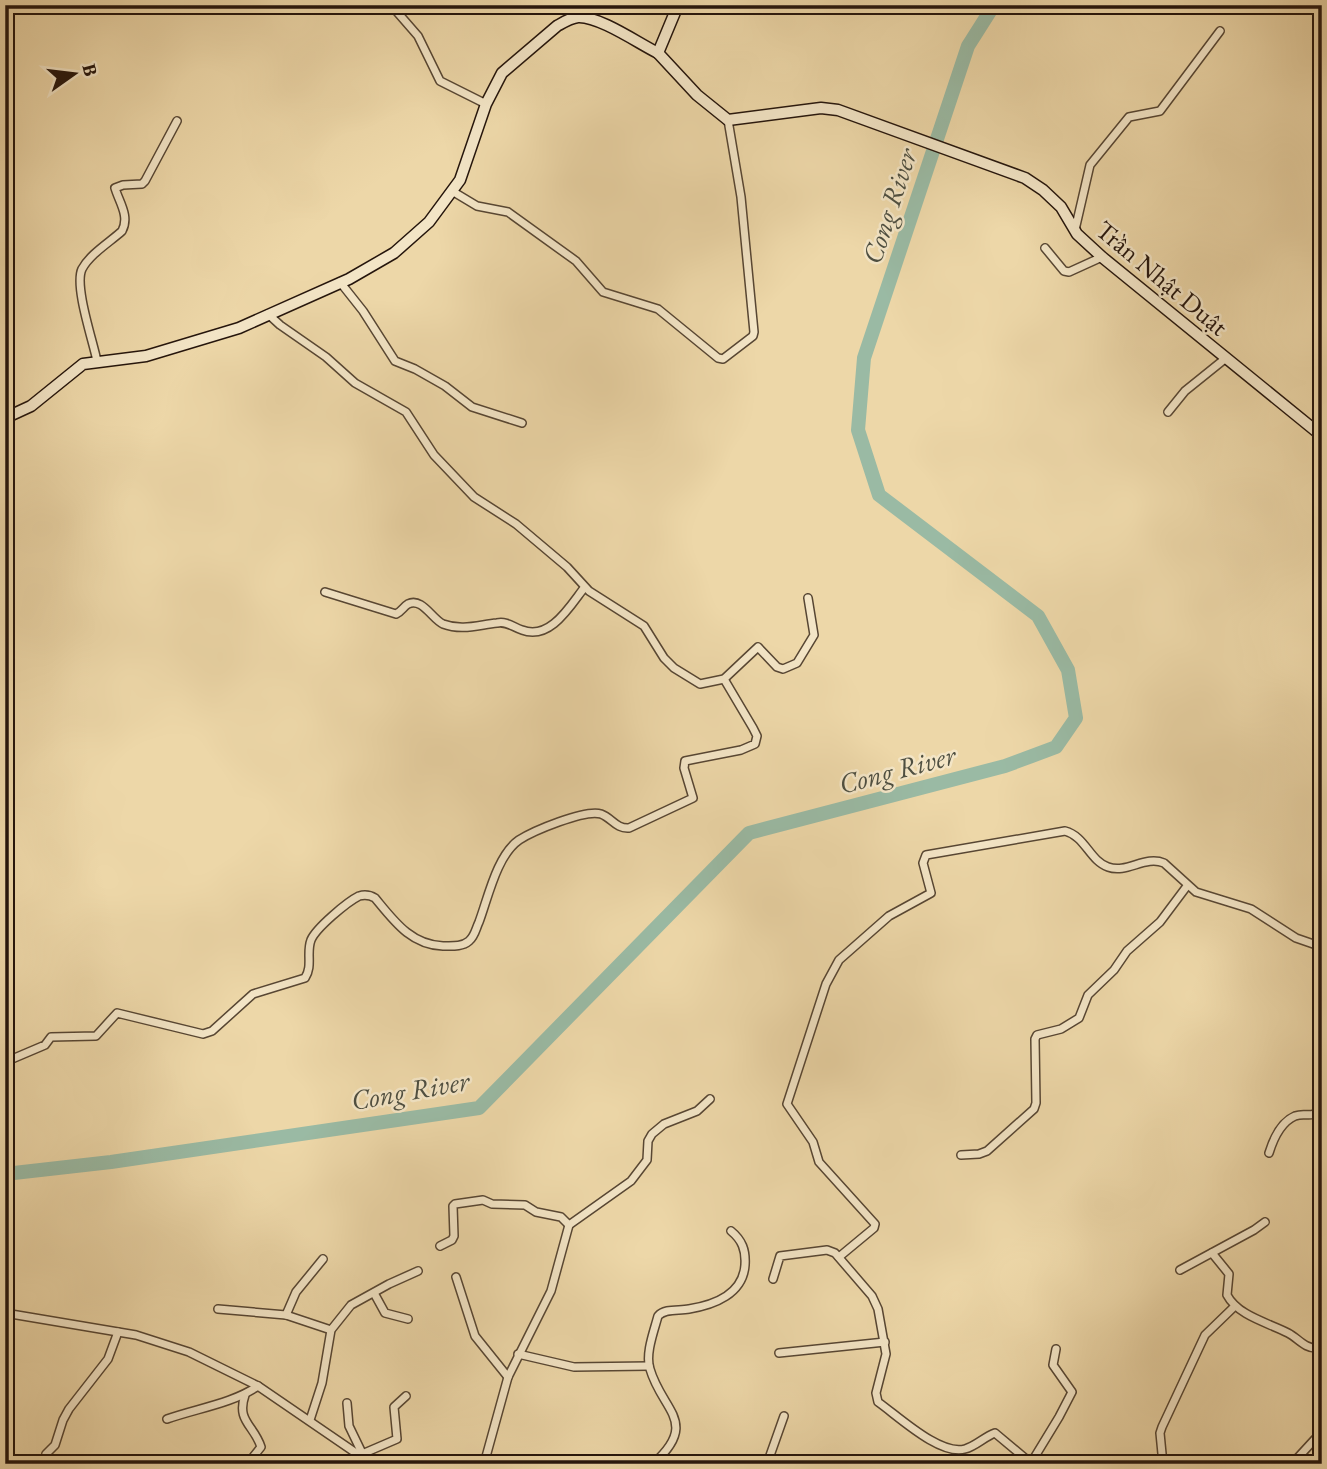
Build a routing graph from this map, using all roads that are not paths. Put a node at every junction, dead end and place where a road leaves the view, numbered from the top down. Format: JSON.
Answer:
{"nodes":[{"id":1,"x":391,"y":5,"type":"edge"},
{"id":2,"x":678,"y":5,"type":"edge"},
{"id":3,"x":1220,"y":31,"type":"dead end"},
{"id":4,"x":658,"y":53,"type":"junction"},
{"id":5,"x":486,"y":104,"type":"junction"},
{"id":6,"x":728,"y":120,"type":"junction"},
{"id":7,"x":177,"y":121,"type":"dead end"},
{"id":8,"x":452,"y":191,"type":"junction"},
{"id":9,"x":1074,"y":231,"type":"junction"},
{"id":10,"x":1045,"y":248,"type":"dead end"},
{"id":11,"x":1322,"y":254,"type":"edge"},
{"id":12,"x":1102,"y":257,"type":"junction"},
{"id":13,"x":340,"y":282,"type":"junction"},
{"id":14,"x":1322,"y":289,"type":"edge"},
{"id":15,"x":268,"y":314,"type":"junction"},
{"id":16,"x":1226,"y":358,"type":"junction"},
{"id":17,"x":97,"y":361,"type":"junction"},
{"id":18,"x":1168,"y":412,"type":"dead end"},
{"id":19,"x":5,"y":418,"type":"edge"},
{"id":20,"x":522,"y":423,"type":"dead end"},
{"id":21,"x":1319,"y":430,"type":"edge"},
{"id":22,"x":584,"y":587,"type":"junction"},
{"id":23,"x":325,"y":592,"type":"dead end"},
{"id":24,"x":808,"y":598,"type":"dead end"},
{"id":25,"x":724,"y":679,"type":"junction"},
{"id":26,"x":1187,"y":886,"type":"junction"},
{"id":27,"x":1322,"y":947,"type":"edge"},
{"id":28,"x":5,"y":1062,"type":"edge"},
{"id":29,"x":710,"y":1099,"type":"dead end"},
{"id":30,"x":1322,"y":1110,"type":"edge"},
{"id":31,"x":1269,"y":1153,"type":"dead end"},
{"id":32,"x":961,"y":1155,"type":"dead end"},
{"id":33,"x":1265,"y":1222,"type":"dead end"},
{"id":34,"x":569,"y":1225,"type":"junction"},
{"id":35,"x":731,"y":1231,"type":"dead end"},
{"id":36,"x":440,"y":1246,"type":"dead end"},
{"id":37,"x":1212,"y":1253,"type":"junction"},
{"id":38,"x":839,"y":1257,"type":"junction"},
{"id":39,"x":323,"y":1259,"type":"dead end"},
{"id":40,"x":1180,"y":1270,"type":"dead end"},
{"id":41,"x":418,"y":1271,"type":"dead end"},
{"id":42,"x":456,"y":1277,"type":"dead end"},
{"id":43,"x":773,"y":1279,"type":"dead end"},
{"id":44,"x":374,"y":1293,"type":"junction"},
{"id":45,"x":1235,"y":1306,"type":"junction"},
{"id":46,"x":218,"y":1309,"type":"dead end"},
{"id":47,"x":5,"y":1313,"type":"edge"},
{"id":48,"x":286,"y":1315,"type":"junction"},
{"id":49,"x":408,"y":1319,"type":"dead end"},
{"id":50,"x":331,"y":1330,"type":"junction"},
{"id":51,"x":118,"y":1332,"type":"junction"},
{"id":52,"x":885,"y":1342,"type":"junction"},
{"id":53,"x":1322,"y":1344,"type":"edge"},
{"id":54,"x":1056,"y":1349,"type":"dead end"},
{"id":55,"x":779,"y":1353,"type":"dead end"},
{"id":56,"x":518,"y":1354,"type":"junction"},
{"id":57,"x":649,"y":1366,"type":"junction"},
{"id":58,"x":508,"y":1377,"type":"junction"},
{"id":59,"x":258,"y":1386,"type":"junction"},
{"id":60,"x":245,"y":1395,"type":"junction"},
{"id":61,"x":406,"y":1396,"type":"dead end"},
{"id":62,"x":347,"y":1403,"type":"dead end"},
{"id":63,"x":784,"y":1416,"type":"dead end"},
{"id":64,"x":167,"y":1419,"type":"dead end"},
{"id":65,"x":310,"y":1420,"type":"junction"},
{"id":66,"x":1315,"y":1439,"type":"dead end"},
{"id":67,"x":46,"y":1454,"type":"dead end"},
{"id":68,"x":367,"y":1459,"type":"edge"},
{"id":69,"x":225,"y":1461,"type":"dead end"},
{"id":70,"x":1032,"y":1463,"type":"edge"},
{"id":71,"x":484,"y":1464,"type":"edge"},
{"id":72,"x":653,"y":1464,"type":"edge"},
{"id":73,"x":767,"y":1464,"type":"edge"},
{"id":74,"x":1163,"y":1464,"type":"edge"},
{"id":75,"x":1292,"y":1464,"type":"edge"}],
"edges":[{"from":1,"to":5,"type":"street"},
{"from":2,"to":4,"type":"main road"},
{"from":3,"to":9,"type":"street"},
{"from":4,"to":5,"type":"main road"},
{"from":4,"to":6,"type":"main road"},
{"from":5,"to":8,"type":"main road"},
{"from":6,"to":8,"type":"street"},
{"from":6,"to":9,"type":"main road","name":"Trần Nhật Duật"},
{"from":7,"to":17,"type":"street"},
{"from":8,"to":13,"type":"main road"},
{"from":9,"to":12,"type":"main road","name":"Trần Nhật Duật"},
{"from":10,"to":12,"type":"street"},
{"from":11,"to":14,"type":"street"},
{"from":12,"to":16,"type":"main road","name":"Trần Nhật Duật"},
{"from":13,"to":15,"type":"main road"},
{"from":13,"to":20,"type":"street"},
{"from":15,"to":17,"type":"main road"},
{"from":15,"to":22,"type":"street"},
{"from":16,"to":18,"type":"street"},
{"from":16,"to":21,"type":"main road","name":"Trần Nhật Duật"},
{"from":17,"to":19,"type":"main road"},
{"from":22,"to":23,"type":"street"},
{"from":22,"to":25,"type":"street"},
{"from":24,"to":25,"type":"street"},
{"from":25,"to":28,"type":"street"},
{"from":26,"to":27,"type":"street"},
{"from":26,"to":32,"type":"street"},
{"from":26,"to":38,"type":"street"},
{"from":29,"to":34,"type":"street"},
{"from":30,"to":31,"type":"street"},
{"from":33,"to":37,"type":"street"},
{"from":34,"to":36,"type":"street"},
{"from":34,"to":56,"type":"street"},
{"from":35,"to":57,"type":"street"},
{"from":37,"to":40,"type":"street"},
{"from":37,"to":45,"type":"street"},
{"from":38,"to":43,"type":"street"},
{"from":38,"to":52,"type":"street"},
{"from":39,"to":48,"type":"street"},
{"from":41,"to":44,"type":"street"},
{"from":42,"to":58,"type":"street"},
{"from":44,"to":49,"type":"street"},
{"from":44,"to":50,"type":"street"},
{"from":45,"to":53,"type":"street"},
{"from":45,"to":74,"type":"street"},
{"from":46,"to":48,"type":"street"},
{"from":47,"to":51,"type":"street"},
{"from":48,"to":50,"type":"street"},
{"from":50,"to":65,"type":"street"},
{"from":51,"to":59,"type":"street"},
{"from":51,"to":67,"type":"street"},
{"from":52,"to":55,"type":"street"},
{"from":52,"to":70,"type":"street"},
{"from":54,"to":70,"type":"street"},
{"from":56,"to":57,"type":"street"},
{"from":56,"to":58,"type":"street"},
{"from":57,"to":72,"type":"street"},
{"from":58,"to":71,"type":"street"},
{"from":59,"to":60,"type":"street"},
{"from":59,"to":65,"type":"street"},
{"from":60,"to":64,"type":"street"},
{"from":60,"to":69,"type":"street"},
{"from":61,"to":68,"type":"street"},
{"from":62,"to":68,"type":"street"},
{"from":63,"to":73,"type":"street"},
{"from":65,"to":68,"type":"street"},
{"from":66,"to":75,"type":"street"}]}
